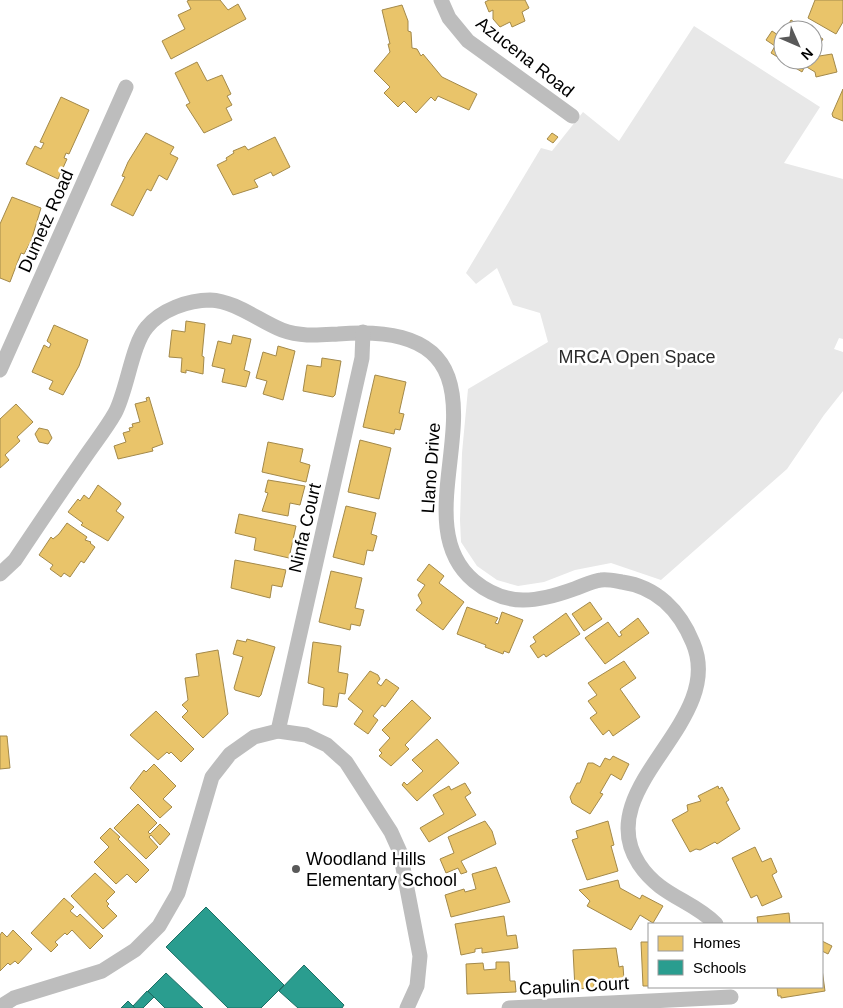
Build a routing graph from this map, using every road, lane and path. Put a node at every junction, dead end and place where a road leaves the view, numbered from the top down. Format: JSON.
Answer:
{"nodes":[{"id":1,"x":441,"y":0,"type":"edge"},
{"id":2,"x":126,"y":87,"type":"dead end"},
{"id":3,"x":572,"y":116,"type":"dead end"},
{"id":4,"x":363,"y":332,"type":"junction"},
{"id":5,"x":0,"y":370,"type":"edge"},
{"id":6,"x":0,"y":574,"type":"edge"},
{"id":7,"x":278,"y":731,"type":"junction"},
{"id":8,"x":715,"y":923,"type":"edge"},
{"id":9,"x":730,"y":997,"type":"edge"},
{"id":10,"x":0,"y":1007,"type":"edge"},
{"id":11,"x":412,"y":1007,"type":"edge"},
{"id":12,"x":509,"y":1008,"type":"edge"}],
"edges":[{"from":1,"to":3,"type":"street","name":"Azucena Road"},
{"from":2,"to":5,"type":"street","name":"Dumetz Road"},
{"from":4,"to":6,"type":"street","name":"Llano Drive"},
{"from":4,"to":7,"type":"street","name":"Ninfa Court"},
{"from":4,"to":8,"type":"street","name":"Llano Drive"},
{"from":7,"to":10,"type":"street"},
{"from":7,"to":11,"type":"street"},
{"from":9,"to":12,"type":"street","name":"Capulin Court"}]}
